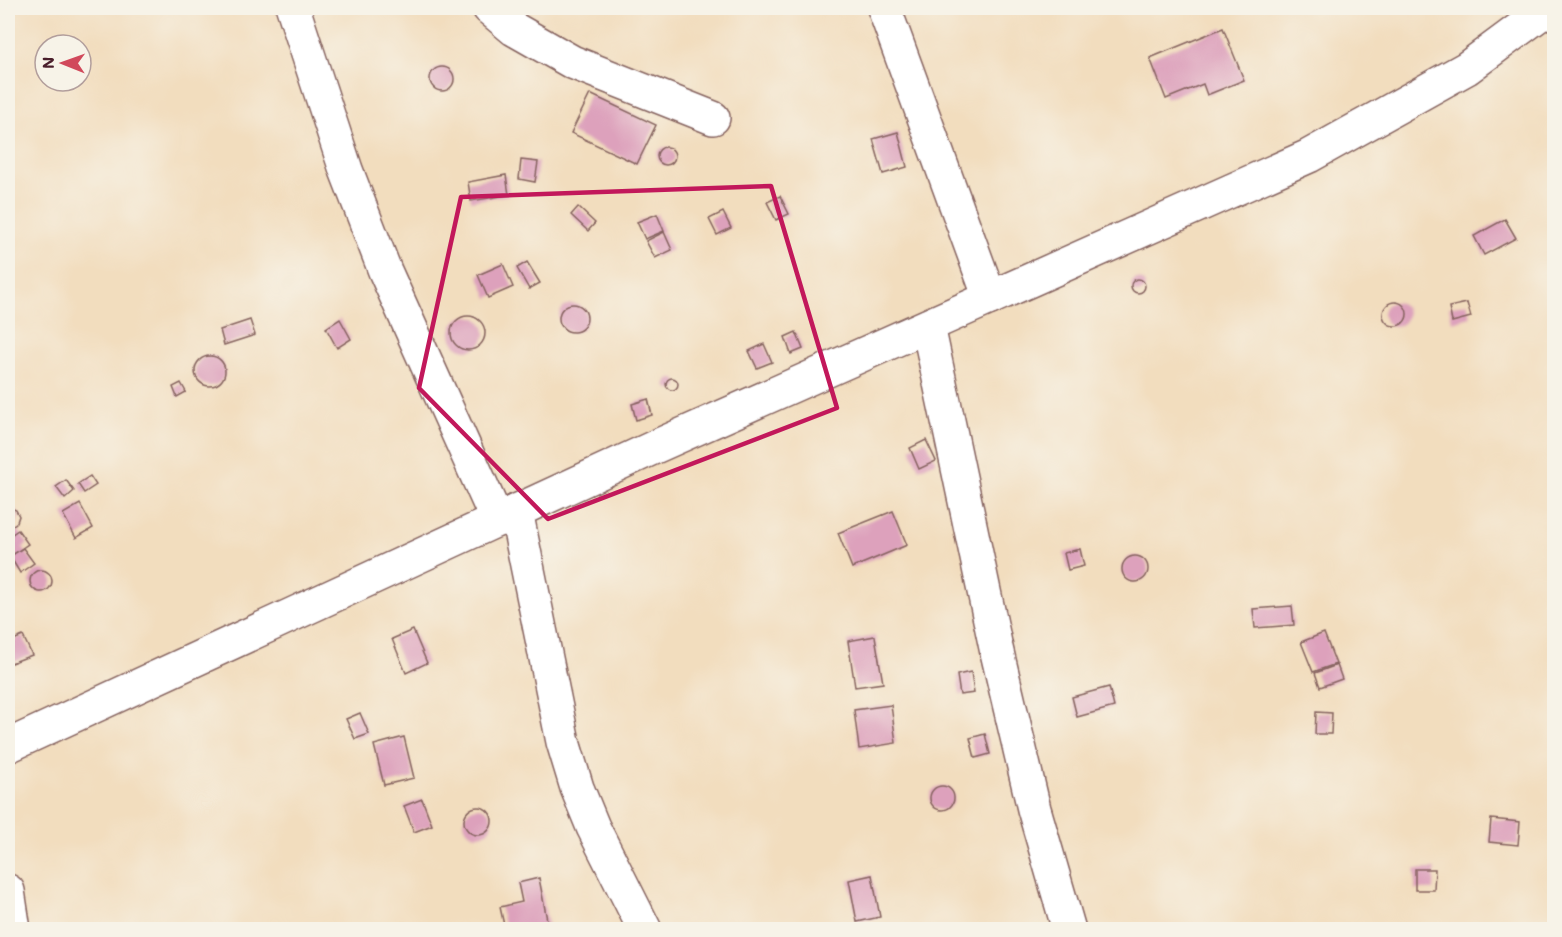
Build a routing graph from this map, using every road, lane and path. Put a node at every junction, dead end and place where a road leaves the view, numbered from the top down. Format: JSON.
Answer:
{"nodes":[{"id":1,"x":293,"y":8,"type":"edge"},
{"id":2,"x":489,"y":8,"type":"edge"},
{"id":3,"x":884,"y":8,"type":"edge"},
{"id":4,"x":1548,"y":8,"type":"edge"},
{"id":5,"x":1517,"y":31,"type":"junction"},
{"id":6,"x":1554,"y":33,"type":"edge"},
{"id":7,"x":713,"y":118,"type":"dead end"},
{"id":8,"x":990,"y":298,"type":"junction"},
{"id":9,"x":928,"y":326,"type":"junction"},
{"id":10,"x":506,"y":515,"type":"junction"},
{"id":11,"x":11,"y":740,"type":"edge"},
{"id":12,"x":8,"y":891,"type":"edge"},
{"id":13,"x":14,"y":930,"type":"edge"},
{"id":14,"x":645,"y":930,"type":"edge"},
{"id":15,"x":1069,"y":930,"type":"edge"}],
"edges":[{"from":1,"to":10,"type":"street"},
{"from":2,"to":7,"type":"street"},
{"from":3,"to":8,"type":"street"},
{"from":4,"to":5,"type":"street"},
{"from":5,"to":6,"type":"street"},
{"from":5,"to":8,"type":"street"},
{"from":8,"to":9,"type":"street"},
{"from":9,"to":10,"type":"street"},
{"from":9,"to":15,"type":"street"},
{"from":10,"to":11,"type":"street"},
{"from":10,"to":14,"type":"street"},
{"from":12,"to":13,"type":"street"}]}
